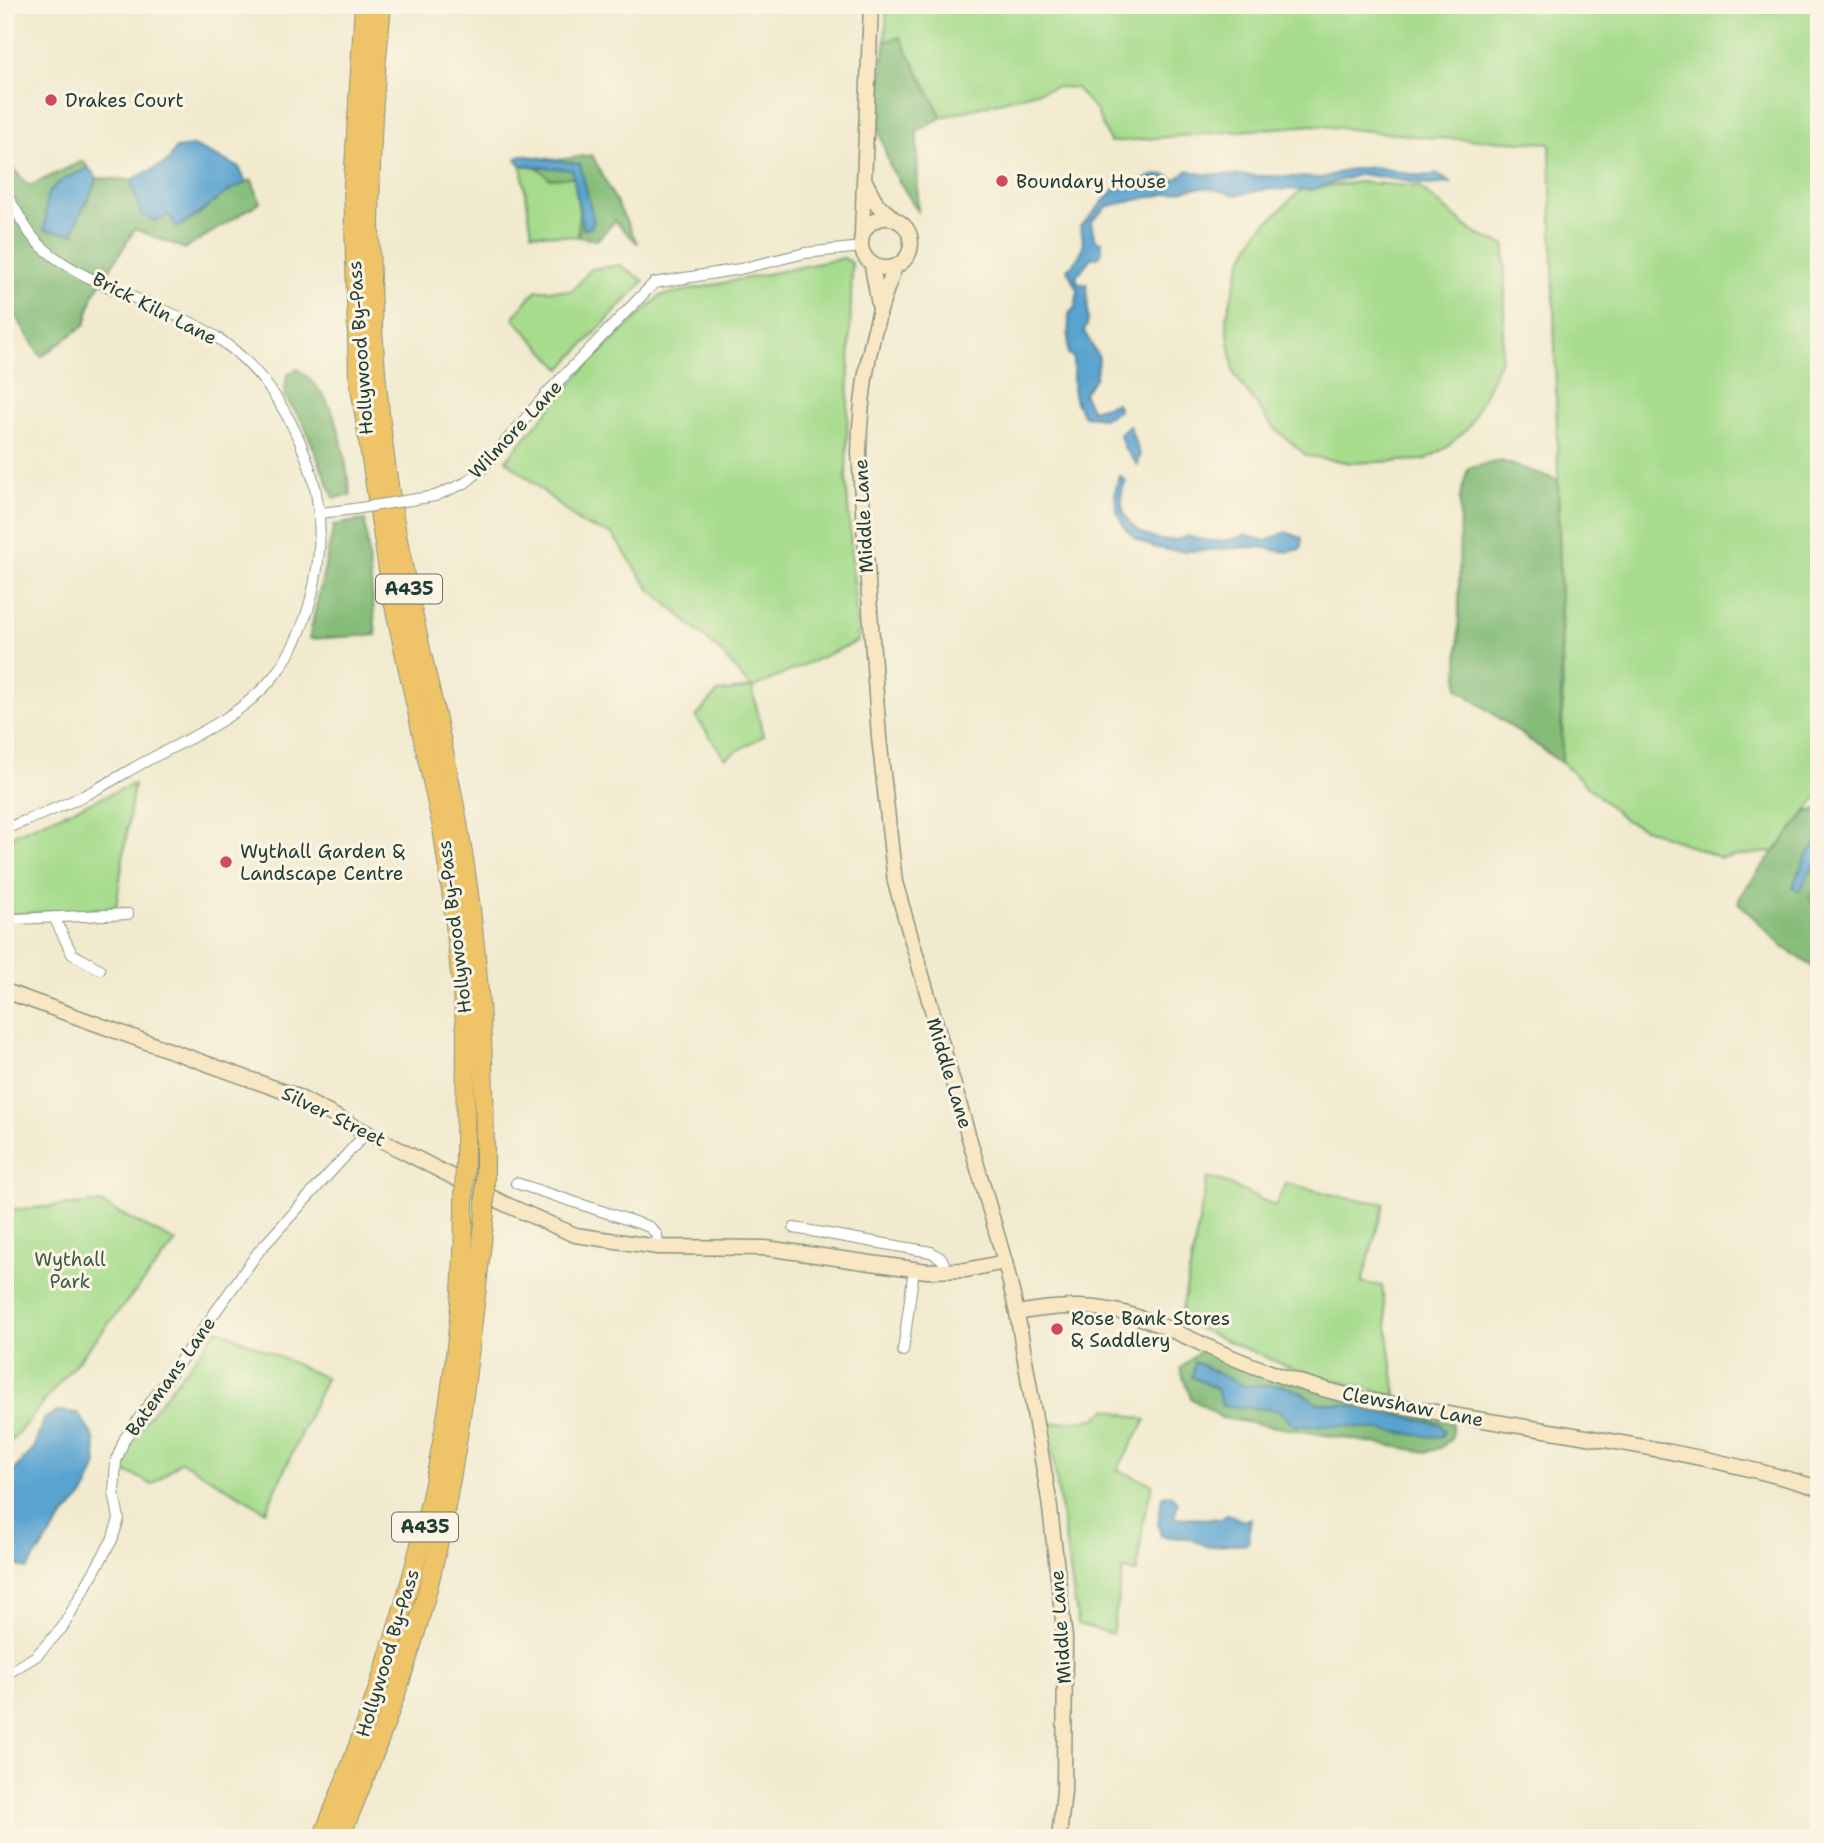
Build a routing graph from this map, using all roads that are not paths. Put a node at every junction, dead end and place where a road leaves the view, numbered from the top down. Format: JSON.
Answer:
{"nodes":[{"id":1,"x":364,"y":5,"type":"edge"},
{"id":2,"x":382,"y":5,"type":"edge"},
{"id":3,"x":871,"y":5,"type":"edge"},
{"id":4,"x":866,"y":182,"type":"junction"},
{"id":5,"x":5,"y":192,"type":"edge"},
{"id":6,"x":893,"y":218,"type":"junction"},
{"id":7,"x":862,"y":240,"type":"junction"},
{"id":8,"x":872,"y":266,"type":"junction"},
{"id":9,"x":895,"y":267,"type":"junction"},
{"id":10,"x":879,"y":307,"type":"junction"},
{"id":11,"x":320,"y":513,"type":"junction"},
{"id":12,"x":5,"y":829,"type":"edge"},
{"id":13,"x":128,"y":914,"type":"dead end"},
{"id":14,"x":54,"y":917,"type":"junction"},
{"id":15,"x":5,"y":925,"type":"edge"},
{"id":16,"x":100,"y":969,"type":"dead end"},
{"id":17,"x":5,"y":991,"type":"edge"},
{"id":18,"x":368,"y":1131,"type":"junction"},
{"id":19,"x":516,"y":1183,"type":"dead end"},
{"id":20,"x":794,"y":1228,"type":"dead end"},
{"id":21,"x":658,"y":1247,"type":"junction"},
{"id":22,"x":1005,"y":1262,"type":"junction"},
{"id":23,"x":914,"y":1269,"type":"junction"},
{"id":24,"x":947,"y":1271,"type":"junction"},
{"id":25,"x":1017,"y":1313,"type":"junction"},
{"id":26,"x":903,"y":1352,"type":"dead end"},
{"id":27,"x":1819,"y":1488,"type":"edge"},
{"id":28,"x":5,"y":1675,"type":"edge"},
{"id":29,"x":322,"y":1838,"type":"edge"},
{"id":30,"x":340,"y":1838,"type":"edge"},
{"id":31,"x":1059,"y":1838,"type":"edge"}],
"edges":[{"from":1,"to":29,"type":"highway","name":"Hollywood By-Pass","number":"A435","bridge":true},
{"from":2,"to":30,"type":"highway","name":"Hollywood By-Pass","number":"A435","bridge":true},
{"from":3,"to":4,"type":"street"},
{"from":4,"to":6,"type":"street","name":"Middle Lane"},
{"from":4,"to":7,"type":"street"},
{"from":5,"to":11,"type":"street","name":"Brick Kiln Lane"},
{"from":6,"to":7,"type":"street"},
{"from":6,"to":9,"type":"street","name":"Middle Lane"},
{"from":7,"to":8,"type":"street","name":"Middle Lane"},
{"from":7,"to":11,"type":"street","name":"Wilmore Lane","bridge":true},
{"from":8,"to":9,"type":"street"},
{"from":8,"to":10,"type":"street","name":"Middle Lane"},
{"from":9,"to":10,"type":"street","name":"Middle Lane"},
{"from":10,"to":22,"type":"street","name":"Middle Lane"},
{"from":11,"to":12,"type":"street"},
{"from":13,"to":14,"type":"street"},
{"from":14,"to":15,"type":"street"},
{"from":14,"to":16,"type":"street"},
{"from":17,"to":18,"type":"street","name":"Silver Street"},
{"from":18,"to":21,"type":"street","name":"Silver Street"},
{"from":18,"to":28,"type":"street","name":"Batemans Lane"},
{"from":19,"to":21,"type":"street"},
{"from":20,"to":24,"type":"street"},
{"from":21,"to":23,"type":"street","name":"Silver Street"},
{"from":22,"to":24,"type":"street","name":"Silver Street"},
{"from":22,"to":25,"type":"street","name":"Middle Lane"},
{"from":23,"to":24,"type":"street","name":"Silver Street"},
{"from":23,"to":26,"type":"street"},
{"from":25,"to":27,"type":"street","name":"Clewshaw Lane"},
{"from":25,"to":31,"type":"street","name":"Middle Lane"}]}
